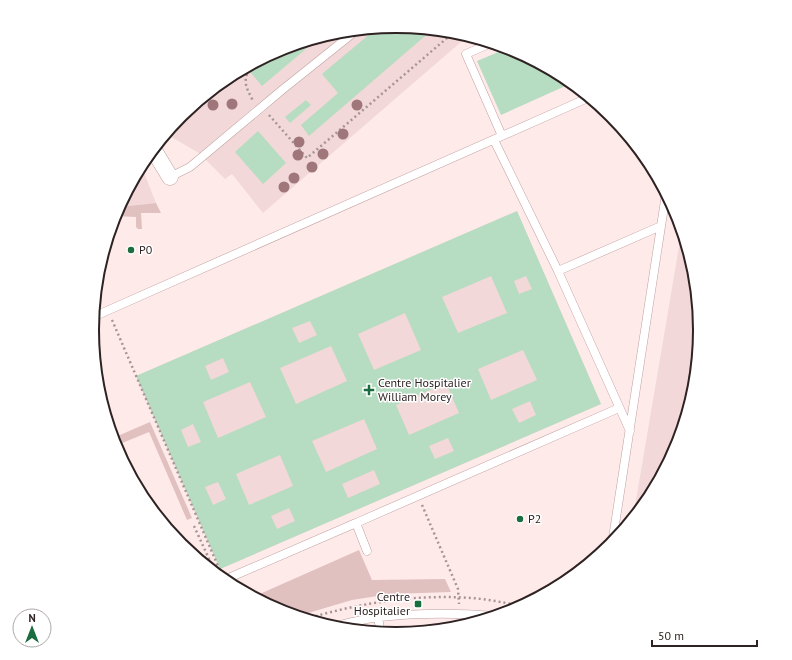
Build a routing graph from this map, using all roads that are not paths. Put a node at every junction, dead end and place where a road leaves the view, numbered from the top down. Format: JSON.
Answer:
{"nodes":[{"id":1,"x":348,"y":37,"type":"edge"},
{"id":2,"x":483,"y":46,"type":"edge"},
{"id":3,"x":584,"y":100,"type":"edge"},
{"id":4,"x":498,"y":138,"type":"junction"},
{"id":5,"x":156,"y":154,"type":"edge"},
{"id":6,"x":170,"y":177,"type":"joint"},
{"id":7,"x":664,"y":204,"type":"edge"},
{"id":8,"x":661,"y":226,"type":"junction"},
{"id":9,"x":558,"y":271,"type":"junction"},
{"id":10,"x":100,"y":314,"type":"edge"},
{"id":11,"x":619,"y":408,"type":"junction"},
{"id":12,"x":630,"y":431,"type":"junction"},
{"id":13,"x":356,"y":523,"type":"junction"},
{"id":14,"x":614,"y":531,"type":"edge"},
{"id":15,"x":367,"y":551,"type":"dead end"},
{"id":16,"x":232,"y":577,"type":"edge"},
{"id":17,"x":480,"y":615,"type":"edge"},
{"id":18,"x":378,"y":618,"type":"junction"},
{"id":19,"x":352,"y":623,"type":"edge"},
{"id":20,"x":380,"y":626,"type":"edge"}],
"edges":[{"from":1,"to":6,"type":"lane"},
{"from":2,"to":4,"type":"lane"},
{"from":3,"to":4,"type":"lane"},
{"from":4,"to":9,"type":"lane"},
{"from":4,"to":10,"type":"lane"},
{"from":5,"to":6,"type":"street"},
{"from":7,"to":8,"type":"lane"},
{"from":8,"to":9,"type":"lane"},
{"from":8,"to":12,"type":"lane"},
{"from":9,"to":11,"type":"lane"},
{"from":11,"to":12,"type":"lane"},
{"from":11,"to":13,"type":"lane"},
{"from":12,"to":14,"type":"lane"},
{"from":13,"to":15,"type":"lane"},
{"from":13,"to":16,"type":"lane"},
{"from":17,"to":18,"type":"lane"},
{"from":18,"to":19,"type":"lane"},
{"from":18,"to":20,"type":"lane"}]}
